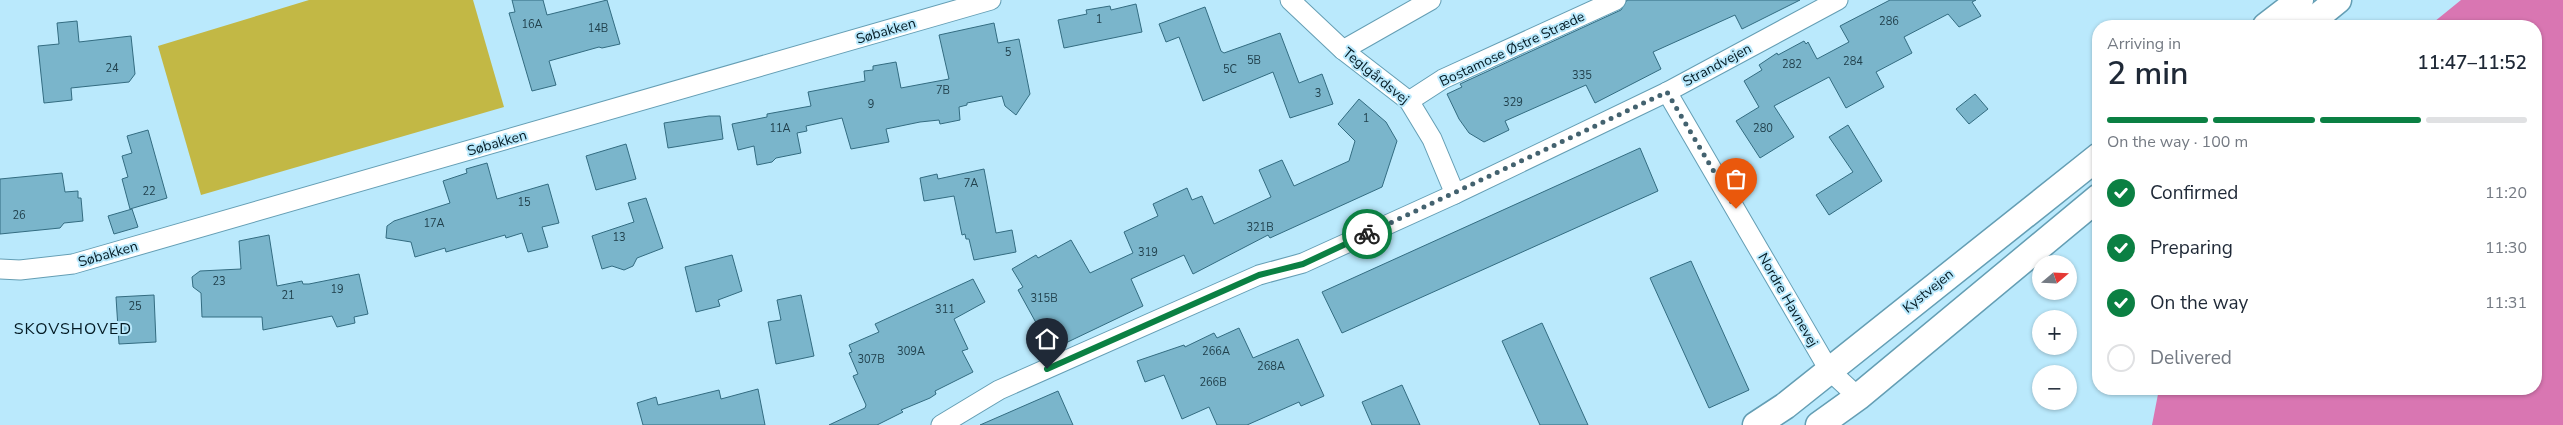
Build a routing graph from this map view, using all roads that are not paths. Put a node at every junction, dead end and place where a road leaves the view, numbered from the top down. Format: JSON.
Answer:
{"nodes":[{"id":1,"x":992,"y":0,"type":"edge"},
{"id":2,"x":1290,"y":0,"type":"edge"},
{"id":3,"x":1431,"y":0,"type":"edge"},
{"id":4,"x":1616,"y":0,"type":"edge"},
{"id":5,"x":1838,"y":0,"type":"edge"},
{"id":6,"x":2300,"y":0,"type":"edge"},
{"id":7,"x":2338,"y":0,"type":"edge"},
{"id":8,"x":2274,"y":20,"type":"edge"},
{"id":9,"x":2313,"y":20,"type":"edge"},
{"id":10,"x":1343,"y":50,"type":"junction"},
{"id":11,"x":1667,"y":92,"type":"junction"},
{"id":12,"x":1409,"y":101,"type":"junction"},
{"id":13,"x":2092,"y":162,"type":"edge"},
{"id":14,"x":1455,"y":194,"type":"junction"},
{"id":15,"x":2092,"y":203,"type":"edge"},
{"id":16,"x":0,"y":269,"type":"edge"},
{"id":17,"x":1829,"y":370,"type":"junction"},
{"id":18,"x":1858,"y":397,"type":"junction"},
{"id":19,"x":941,"y":425,"type":"edge"},
{"id":20,"x":1756,"y":425,"type":"edge"},
{"id":21,"x":1819,"y":425,"type":"edge"}],
"edges":[{"from":1,"to":16,"type":"street","name":"Søbakken"},
{"from":2,"to":10,"type":"street","name":"Teglgårdsvej"},
{"from":3,"to":10,"type":"street"},
{"from":4,"to":12,"type":"street","name":"Bostamose Østre Stræde"},
{"from":5,"to":11,"type":"street","name":"Strandvejen"},
{"from":6,"to":8,"type":"main road"},
{"from":7,"to":9,"type":"main road"},
{"from":10,"to":12,"type":"street","name":"Teglgårdsvej"},
{"from":11,"to":14,"type":"street","name":"Strandvejen"},
{"from":11,"to":17,"type":"street","name":"Nordre Havnevej"},
{"from":12,"to":14,"type":"street","name":"Teglgårdsvej"},
{"from":13,"to":17,"type":"main road","name":"Kystvejen"},
{"from":14,"to":19,"type":"street","name":"Strandvejen"},
{"from":15,"to":18,"type":"main road"},
{"from":17,"to":18,"type":"street","name":"Nordre Havnevej"},
{"from":17,"to":20,"type":"main road","name":"Kystvejen"},
{"from":18,"to":21,"type":"main road"}]}
